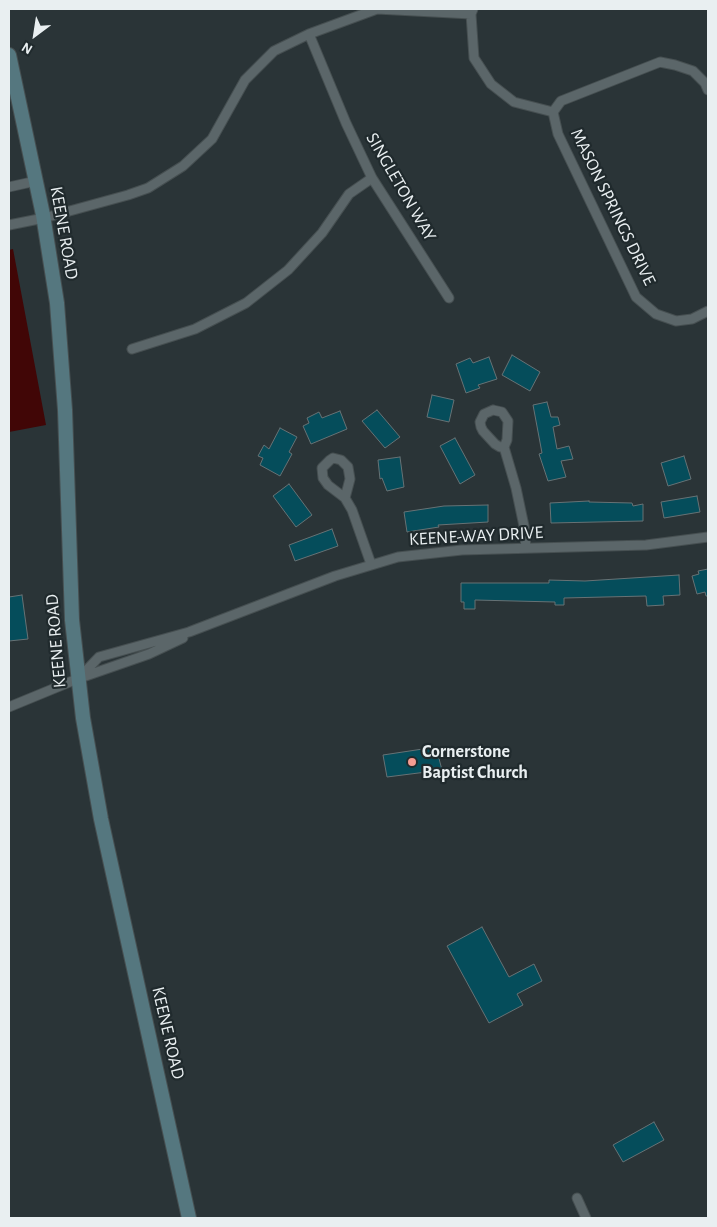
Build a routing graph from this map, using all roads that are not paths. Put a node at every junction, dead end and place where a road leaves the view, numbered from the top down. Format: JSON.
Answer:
{"nodes":[{"id":1,"x":472,"y":11,"type":"edge"},
{"id":2,"x":309,"y":34,"type":"junction"},
{"id":3,"x":9,"y":55,"type":"edge"},
{"id":4,"x":708,"y":90,"type":"edge"},
{"id":5,"x":553,"y":112,"type":"junction"},
{"id":6,"x":372,"y":178,"type":"junction"},
{"id":7,"x":36,"y":181,"type":"junction"},
{"id":8,"x":9,"y":187,"type":"edge"},
{"id":9,"x":44,"y":218,"type":"junction"},
{"id":10,"x":9,"y":225,"type":"edge"},
{"id":11,"x":449,"y":298,"type":"dead end"},
{"id":12,"x":708,"y":310,"type":"edge"},
{"id":13,"x":132,"y":349,"type":"dead end"},
{"id":14,"x":504,"y":447,"type":"dead end"},
{"id":15,"x":345,"y":498,"type":"dead end"},
{"id":16,"x":708,"y":537,"type":"edge"},
{"id":17,"x":526,"y":548,"type":"junction"},
{"id":18,"x":371,"y":564,"type":"junction"},
{"id":19,"x":198,"y":629,"type":"junction"},
{"id":20,"x":77,"y":680,"type":"junction"},
{"id":21,"x":9,"y":707,"type":"edge"},
{"id":22,"x":578,"y":1198,"type":"dead end"},
{"id":23,"x":189,"y":1218,"type":"edge"},
{"id":24,"x":586,"y":1218,"type":"edge"}],
"edges":[{"from":1,"to":2,"type":"street"},
{"from":1,"to":5,"type":"street","name":"MASON SPRINGS DRIVE"},
{"from":2,"to":6,"type":"street","name":"SINGLETON WAY"},
{"from":2,"to":9,"type":"street"},
{"from":3,"to":7,"type":"main road","name":"KEENE ROAD"},
{"from":4,"to":5,"type":"street","name":"MASON SPRINGS DRIVE"},
{"from":5,"to":12,"type":"street","name":"MASON SPRINGS DRIVE"},
{"from":6,"to":11,"type":"street","name":"SINGLETON WAY"},
{"from":6,"to":13,"type":"street"},
{"from":7,"to":8,"type":"street"},
{"from":7,"to":9,"type":"main road","name":"KEENE ROAD"},
{"from":9,"to":10,"type":"street"},
{"from":9,"to":20,"type":"main road","name":"KEENE ROAD"},
{"from":14,"to":17,"type":"street"},
{"from":15,"to":18,"type":"street"},
{"from":16,"to":17,"type":"street","name":"KEENE-WAY DRIVE"},
{"from":17,"to":18,"type":"street","name":"KEENE-WAY DRIVE"},
{"from":18,"to":19,"type":"street","name":"KEENE-WAY DRIVE"},
{"from":19,"to":20,"type":"street","name":"KEENE-WAY DRIVE"},
{"from":19,"to":20,"type":"street","name":"KEENE-WAY DRIVE"},
{"from":20,"to":21,"type":"street"},
{"from":20,"to":23,"type":"main road","name":"KEENE ROAD"},
{"from":22,"to":24,"type":"street"}]}
